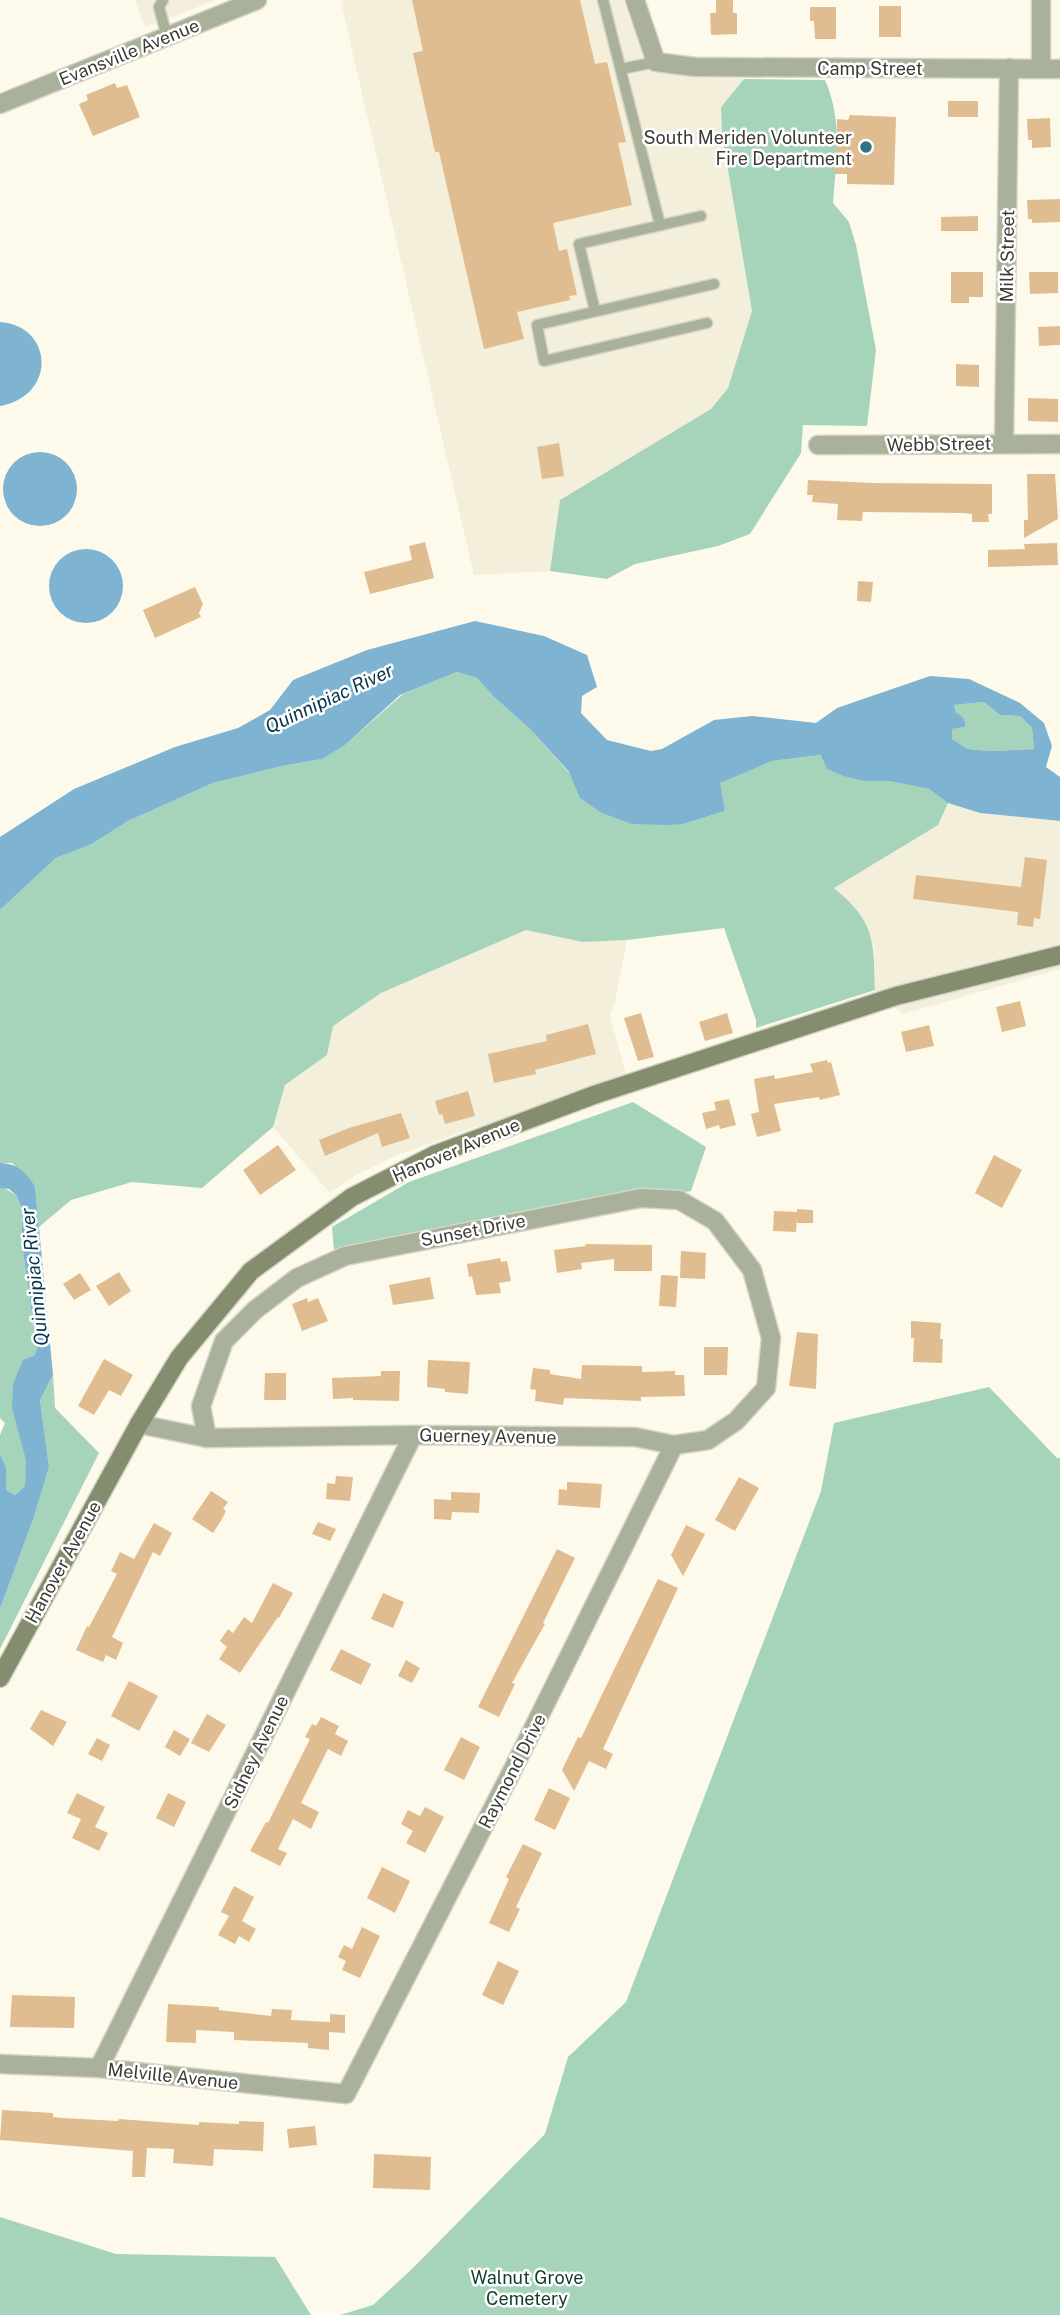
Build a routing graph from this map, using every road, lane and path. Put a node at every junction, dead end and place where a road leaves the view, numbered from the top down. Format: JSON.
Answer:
{"nodes":[{"id":1,"x":163,"y":0,"type":"edge"},
{"id":2,"x":257,"y":0,"type":"edge"},
{"id":3,"x":603,"y":0,"type":"edge"},
{"id":4,"x":635,"y":0,"type":"edge"},
{"id":5,"x":1041,"y":0,"type":"edge"},
{"id":6,"x":167,"y":37,"type":"junction"},
{"id":7,"x":656,"y":62,"type":"junction"},
{"id":8,"x":1009,"y":68,"type":"junction"},
{"id":9,"x":621,"y":69,"type":"junction"},
{"id":10,"x":1041,"y":69,"type":"junction"},
{"id":11,"x":1060,"y":69,"type":"edge"},
{"id":12,"x":0,"y":104,"type":"edge"},
{"id":13,"x":701,"y":216,"type":"dead end"},
{"id":14,"x":660,"y":225,"type":"junction"},
{"id":15,"x":715,"y":284,"type":"dead end"},
{"id":16,"x":595,"y":311,"type":"junction"},
{"id":17,"x":707,"y":323,"type":"dead end"},
{"id":18,"x":1004,"y":443,"type":"junction"},
{"id":19,"x":1060,"y":444,"type":"edge"},
{"id":20,"x":818,"y":445,"type":"dead end"},
{"id":21,"x":1060,"y":955,"type":"edge"},
{"id":22,"x":771,"y":1338,"type":"joint"},
{"id":23,"x":139,"y":1424,"type":"junction"},
{"id":24,"x":412,"y":1435,"type":"junction"},
{"id":25,"x":207,"y":1438,"type":"junction"},
{"id":26,"x":674,"y":1445,"type":"junction"},
{"id":27,"x":0,"y":1678,"type":"edge"},
{"id":28,"x":0,"y":2064,"type":"edge"},
{"id":29,"x":99,"y":2068,"type":"junction"},
{"id":30,"x":346,"y":2094,"type":"joint"}],
"edges":[{"from":1,"to":6,"type":"lane"},
{"from":2,"to":6,"type":"street","name":"Evansville Avenue"},
{"from":3,"to":9,"type":"lane"},
{"from":4,"to":7,"type":"street"},
{"from":5,"to":10,"type":"street"},
{"from":6,"to":12,"type":"street","name":"Evansville Avenue"},
{"from":7,"to":8,"type":"street","name":"Camp Street"},
{"from":7,"to":9,"type":"lane"},
{"from":8,"to":10,"type":"street","name":"Camp Street"},
{"from":8,"to":18,"type":"street","name":"Milk Street"},
{"from":9,"to":14,"type":"lane"},
{"from":10,"to":11,"type":"street","name":"Camp Street"},
{"from":13,"to":14,"type":"lane"},
{"from":14,"to":16,"type":"lane"},
{"from":15,"to":16,"type":"lane"},
{"from":16,"to":17,"type":"lane"},
{"from":18,"to":19,"type":"street","name":"Webb Street"},
{"from":18,"to":20,"type":"street","name":"Webb Street"},
{"from":21,"to":23,"type":"main road","name":"Hanover Avenue"},
{"from":22,"to":25,"type":"street","name":"Sunset Drive"},
{"from":22,"to":26,"type":"street","name":"Guerney Avenue"},
{"from":23,"to":25,"type":"street","name":"Guerney Avenue"},
{"from":23,"to":27,"type":"main road","name":"Hanover Avenue"},
{"from":24,"to":25,"type":"street","name":"Guerney Avenue"},
{"from":24,"to":26,"type":"street","name":"Guerney Avenue"},
{"from":24,"to":29,"type":"street","name":"Sidney Avenue"},
{"from":26,"to":30,"type":"street","name":"Raymond Drive"},
{"from":28,"to":29,"type":"street","name":"Melville Avenue"},
{"from":29,"to":30,"type":"street","name":"Melville Avenue"}]}
